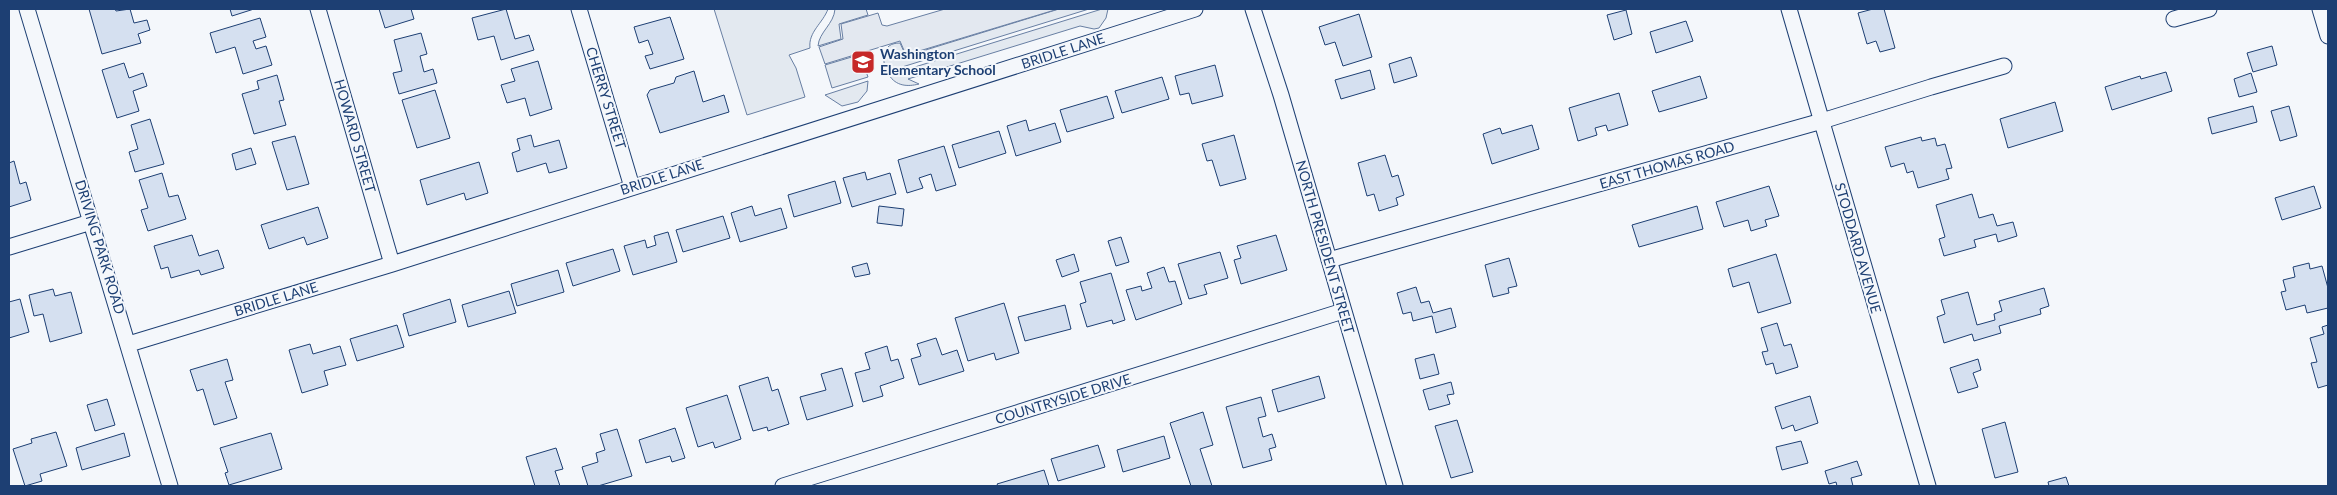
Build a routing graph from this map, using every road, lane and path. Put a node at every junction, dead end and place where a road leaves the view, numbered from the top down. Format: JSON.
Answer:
{"nodes":[{"id":1,"x":27,"y":9,"type":"edge"},
{"id":2,"x":318,"y":9,"type":"edge"},
{"id":3,"x":579,"y":9,"type":"edge"},
{"id":4,"x":1195,"y":9,"type":"edge"},
{"id":5,"x":1254,"y":9,"type":"edge"},
{"id":6,"x":1789,"y":9,"type":"edge"},
{"id":7,"x":2209,"y":9,"type":"edge"},
{"id":8,"x":2320,"y":9,"type":"edge"},
{"id":9,"x":2174,"y":19,"type":"dead end"},
{"id":10,"x":2328,"y":36,"type":"edge"},
{"id":11,"x":2004,"y":66,"type":"dead end"},
{"id":12,"x":1822,"y":121,"type":"junction"},
{"id":13,"x":632,"y":187,"type":"junction"},
{"id":14,"x":91,"y":222,"type":"junction"},
{"id":15,"x":9,"y":247,"type":"edge"},
{"id":16,"x":1329,"y":260,"type":"junction"},
{"id":17,"x":392,"y":264,"type":"junction"},
{"id":18,"x":1343,"y":311,"type":"junction"},
{"id":19,"x":129,"y":344,"type":"junction"},
{"id":20,"x":170,"y":486,"type":"edge"},
{"id":21,"x":783,"y":486,"type":"edge"},
{"id":22,"x":1395,"y":486,"type":"edge"},
{"id":23,"x":1928,"y":486,"type":"edge"}],
"edges":[{"from":1,"to":14,"type":"street","name":"DRIVING PARK ROAD"},
{"from":2,"to":17,"type":"street","name":"HOWARD STREET"},
{"from":3,"to":13,"type":"street","name":"CHERRY STREET"},
{"from":4,"to":13,"type":"street","name":"BRIDLE LANE"},
{"from":5,"to":16,"type":"street","name":"NORTH PRESIDENT STREET"},
{"from":6,"to":12,"type":"street","name":"STODDARD AVENUE"},
{"from":7,"to":9,"type":"street"},
{"from":8,"to":10,"type":"street"},
{"from":11,"to":12,"type":"street","name":"EAST THOMAS ROAD"},
{"from":12,"to":16,"type":"street","name":"EAST THOMAS ROAD"},
{"from":12,"to":23,"type":"street","name":"STODDARD AVENUE"},
{"from":13,"to":17,"type":"street","name":"BRIDLE LANE"},
{"from":14,"to":15,"type":"street"},
{"from":14,"to":19,"type":"street","name":"DRIVING PARK ROAD"},
{"from":16,"to":18,"type":"street","name":"NORTH PRESIDENT STREET"},
{"from":17,"to":19,"type":"street","name":"BRIDLE LANE"},
{"from":18,"to":21,"type":"street","name":"COUNTRYSIDE DRIVE"},
{"from":18,"to":22,"type":"street","name":"NORTH PRESIDENT STREET"},
{"from":19,"to":20,"type":"street","name":"DRIVING PARK ROAD"}]}
